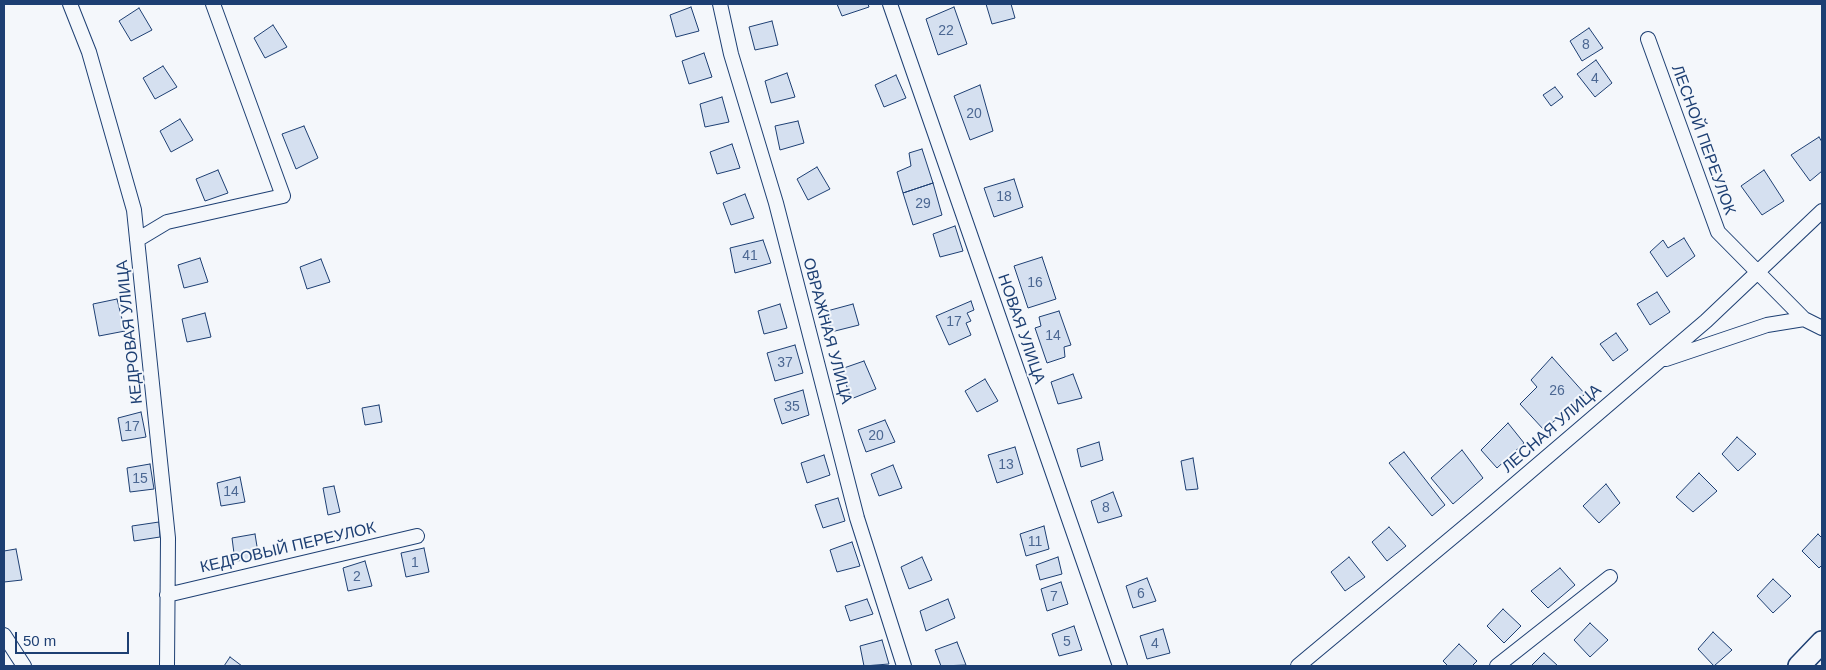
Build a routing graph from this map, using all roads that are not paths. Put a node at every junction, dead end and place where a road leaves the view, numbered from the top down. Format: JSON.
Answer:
{"nodes":[{"id":1,"x":70,"y":4,"type":"edge"},
{"id":2,"x":213,"y":4,"type":"edge"},
{"id":3,"x":720,"y":4,"type":"edge"},
{"id":4,"x":890,"y":4,"type":"edge"},
{"id":5,"x":1648,"y":39,"type":"dead end"},
{"id":6,"x":1822,"y":211,"type":"edge"},
{"id":7,"x":137,"y":240,"type":"junction"},
{"id":8,"x":1758,"y":272,"type":"junction"},
{"id":9,"x":1804,"y":319,"type":"junction"},
{"id":10,"x":1822,"y":328,"type":"edge"},
{"id":11,"x":1658,"y":362,"type":"junction"},
{"id":12,"x":417,"y":536,"type":"dead end"},
{"id":13,"x":1610,"y":577,"type":"dead end"},
{"id":14,"x":168,"y":595,"type":"junction"},
{"id":15,"x":4,"y":635,"type":"edge"},
{"id":16,"x":1822,"y":642,"type":"edge"},
{"id":17,"x":24,"y":666,"type":"edge"},
{"id":18,"x":167,"y":666,"type":"edge"},
{"id":19,"x":904,"y":666,"type":"edge"},
{"id":20,"x":1120,"y":666,"type":"edge"},
{"id":21,"x":1298,"y":666,"type":"edge"},
{"id":22,"x":1497,"y":666,"type":"edge"},
{"id":23,"x":1800,"y":666,"type":"edge"}],
"edges":[{"from":1,"to":7,"type":"street","name":"КЕДРОВАЯ УЛИЦА"},
{"from":2,"to":7,"type":"street"},
{"from":3,"to":19,"type":"street","name":"ОВРАЖНАЯ УЛИЦА"},
{"from":4,"to":20,"type":"street","name":"НОВАЯ УЛИЦА"},
{"from":5,"to":8,"type":"street","name":"ЛЕСНОЙ ПЕРЕУЛОК"},
{"from":6,"to":8,"type":"street","name":"ЛЕСНАЯ УЛИЦА"},
{"from":7,"to":14,"type":"street","name":"КЕДРОВАЯ УЛИЦА"},
{"from":8,"to":9,"type":"street","name":"ЛЕСНОЙ ПЕРЕУЛОК"},
{"from":8,"to":11,"type":"street","name":"ЛЕСНАЯ УЛИЦА"},
{"from":9,"to":10,"type":"street","name":"ЛЕСНОЙ ПЕРЕУЛОК"},
{"from":9,"to":11,"type":"street"},
{"from":11,"to":21,"type":"street","name":"ЛЕСНАЯ УЛИЦА"},
{"from":12,"to":14,"type":"street","name":"КЕДРОВЫЙ ПЕРЕУЛОК"},
{"from":13,"to":22,"type":"street"},
{"from":14,"to":18,"type":"street","name":"КЕДРОВАЯ УЛИЦА"},
{"from":15,"to":17,"type":"street"},
{"from":16,"to":23,"type":"main road"}]}
